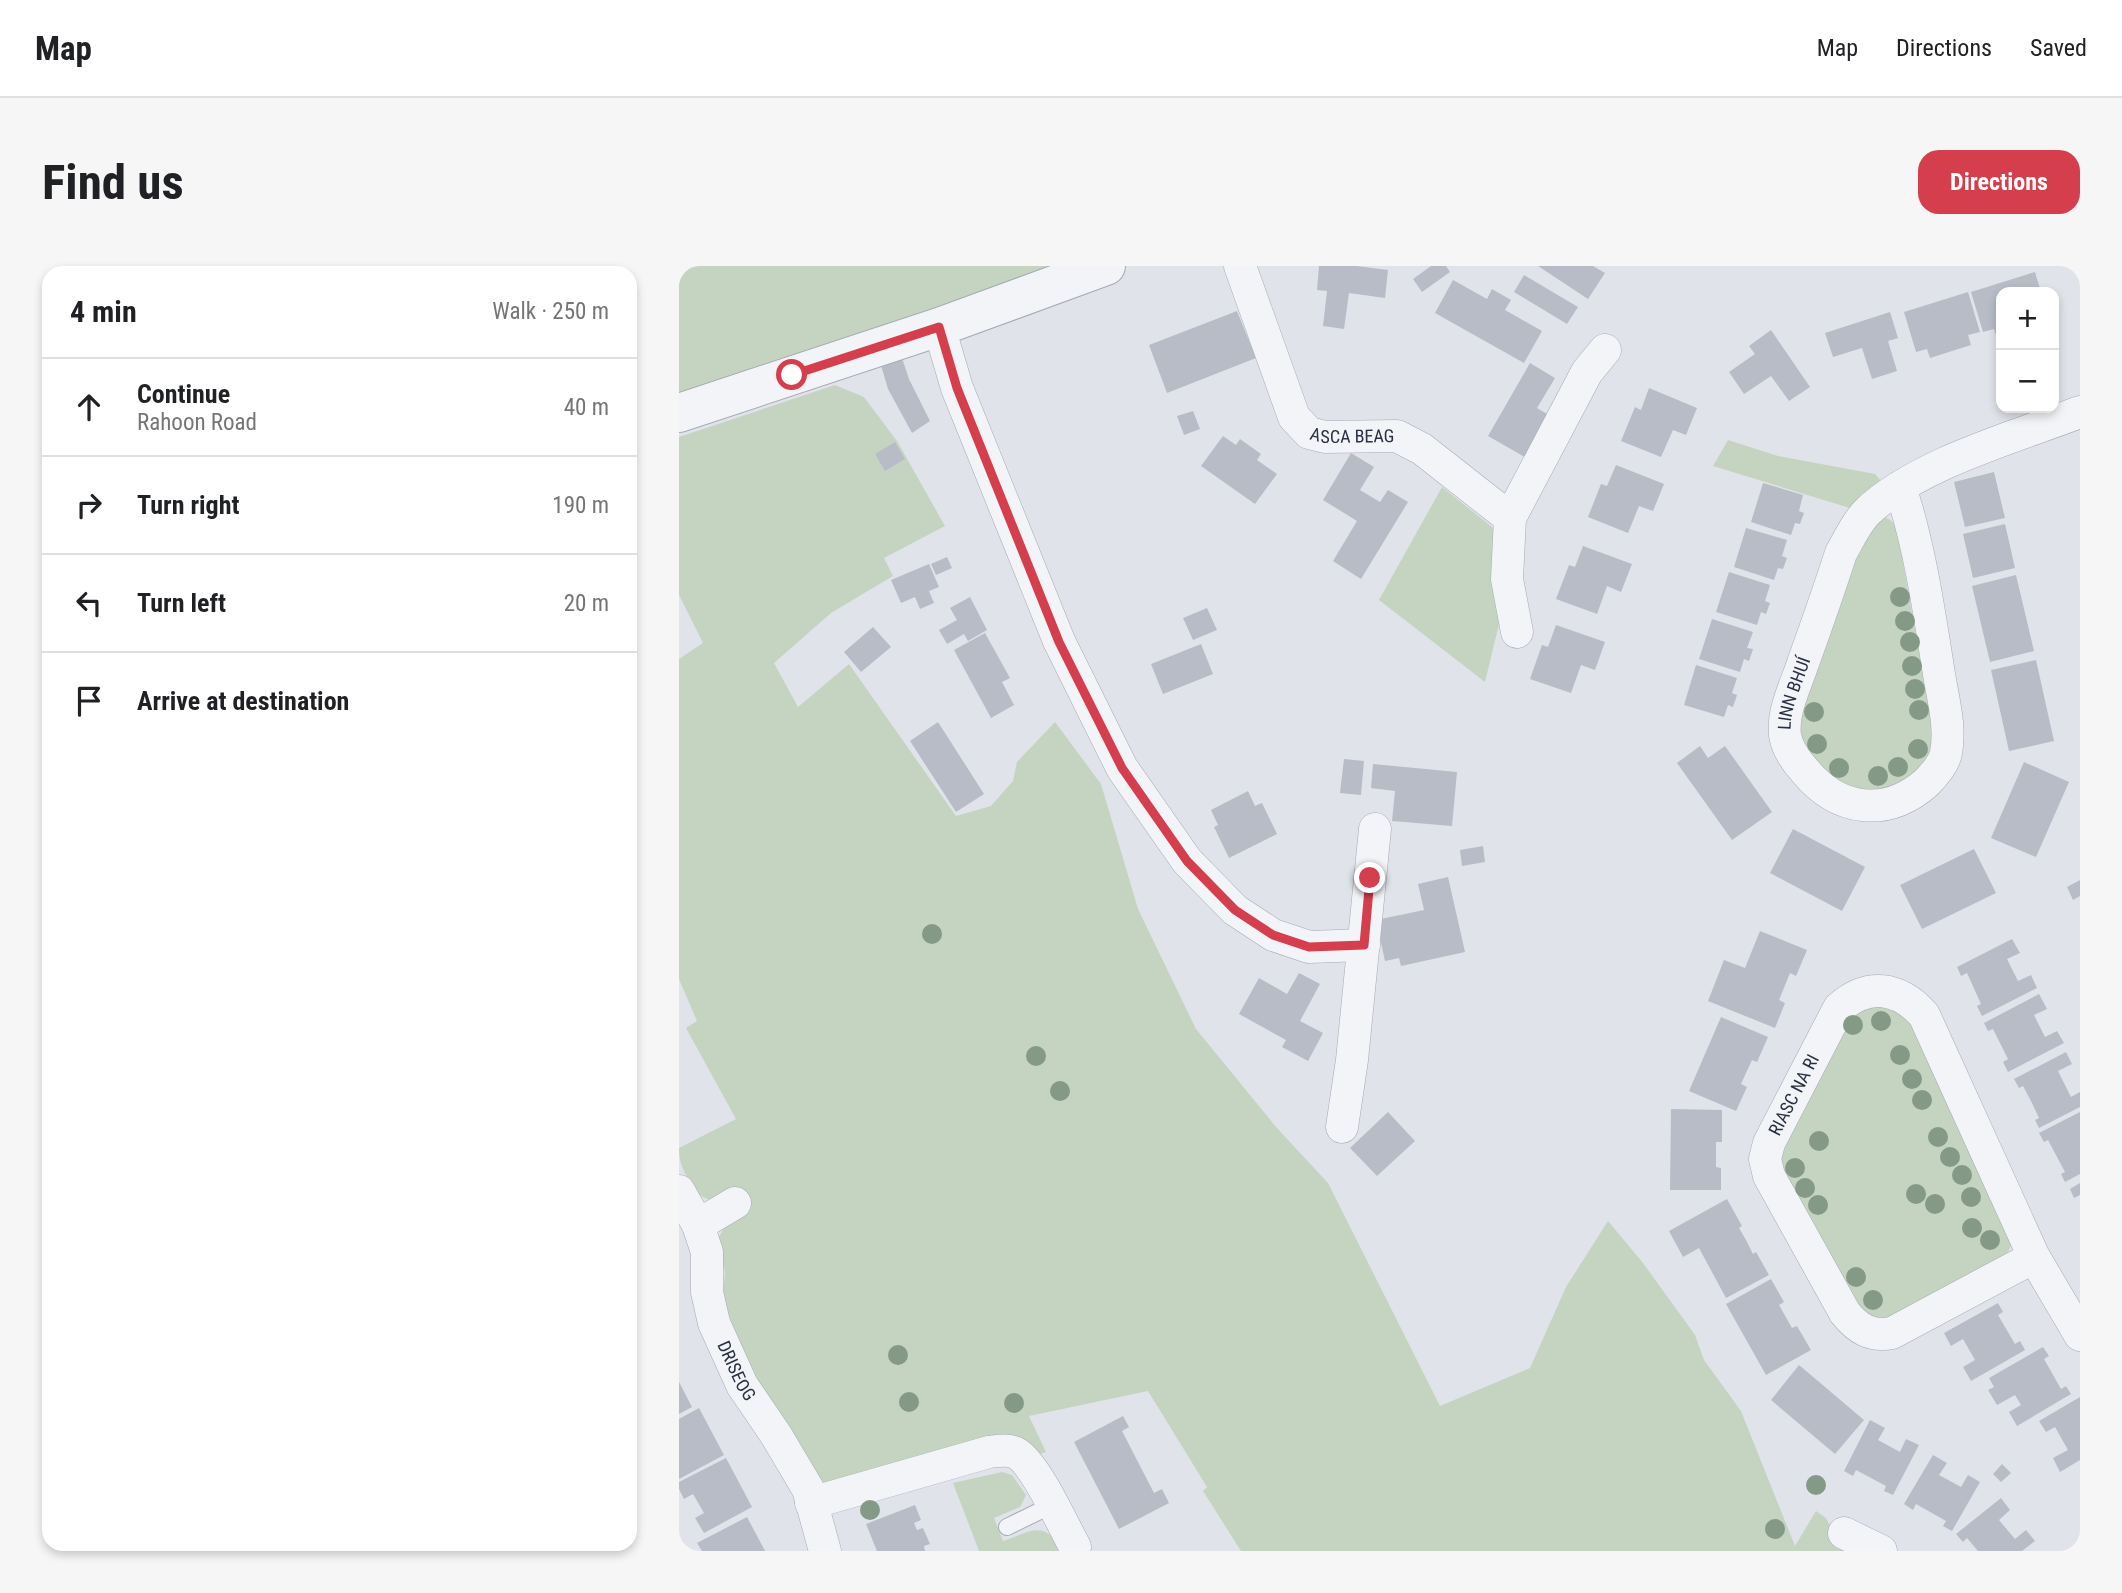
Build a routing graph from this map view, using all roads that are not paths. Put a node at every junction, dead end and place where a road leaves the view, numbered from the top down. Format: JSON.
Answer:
{"nodes":[{"id":1,"x":1106,"y":266,"type":"edge"},
{"id":2,"x":1240,"y":266,"type":"edge"},
{"id":3,"x":939,"y":327,"type":"junction"},
{"id":4,"x":1605,"y":350,"type":"dead end"},
{"id":5,"x":2080,"y":412,"type":"edge"},
{"id":6,"x":679,"y":413,"type":"edge"},
{"id":7,"x":1900,"y":487,"type":"junction"},
{"id":8,"x":1510,"y":518,"type":"junction"},
{"id":9,"x":1517,"y":632,"type":"dead end"},
{"id":10,"x":1375,"y":829,"type":"dead end"},
{"id":11,"x":1364,"y":945,"type":"junction"},
{"id":12,"x":1342,"y":1127,"type":"dead end"},
{"id":13,"x":679,"y":1191,"type":"edge"},
{"id":14,"x":735,"y":1203,"type":"dead end"},
{"id":15,"x":698,"y":1225,"type":"junction"},
{"id":16,"x":2035,"y":1256,"type":"junction"},
{"id":17,"x":2080,"y":1335,"type":"edge"},
{"id":18,"x":811,"y":1503,"type":"junction"},
{"id":19,"x":1052,"y":1505,"type":"junction"},
{"id":20,"x":1007,"y":1527,"type":"dead end"},
{"id":21,"x":1845,"y":1533,"type":"dead end"},
{"id":22,"x":1075,"y":1547,"type":"dead end"},
{"id":23,"x":825,"y":1551,"type":"edge"},
{"id":24,"x":1881,"y":1551,"type":"edge"}],
"edges":[{"from":1,"to":3,"type":"street"},
{"from":2,"to":8,"type":"street","name":"ASCA BEAG"},
{"from":3,"to":6,"type":"street"},
{"from":3,"to":11,"type":"street"},
{"from":4,"to":8,"type":"street"},
{"from":5,"to":7,"type":"street","name":"LINN BHUÍ"},
{"from":7,"to":7,"type":"street","name":"LINN BHUÍ"},
{"from":8,"to":9,"type":"street"},
{"from":10,"to":11,"type":"street"},
{"from":11,"to":12,"type":"street"},
{"from":13,"to":15,"type":"street","name":"DRISEOG"},
{"from":14,"to":15,"type":"street"},
{"from":15,"to":18,"type":"street","name":"DRISEOG"},
{"from":16,"to":16,"type":"street","name":"RIASC NA RI"},
{"from":16,"to":17,"type":"street","name":"RIASC NA RI"},
{"from":18,"to":19,"type":"street"},
{"from":18,"to":23,"type":"street","name":"DRISEOG"},
{"from":19,"to":20,"type":"lane"},
{"from":19,"to":22,"type":"street"},
{"from":21,"to":24,"type":"street"}]}
